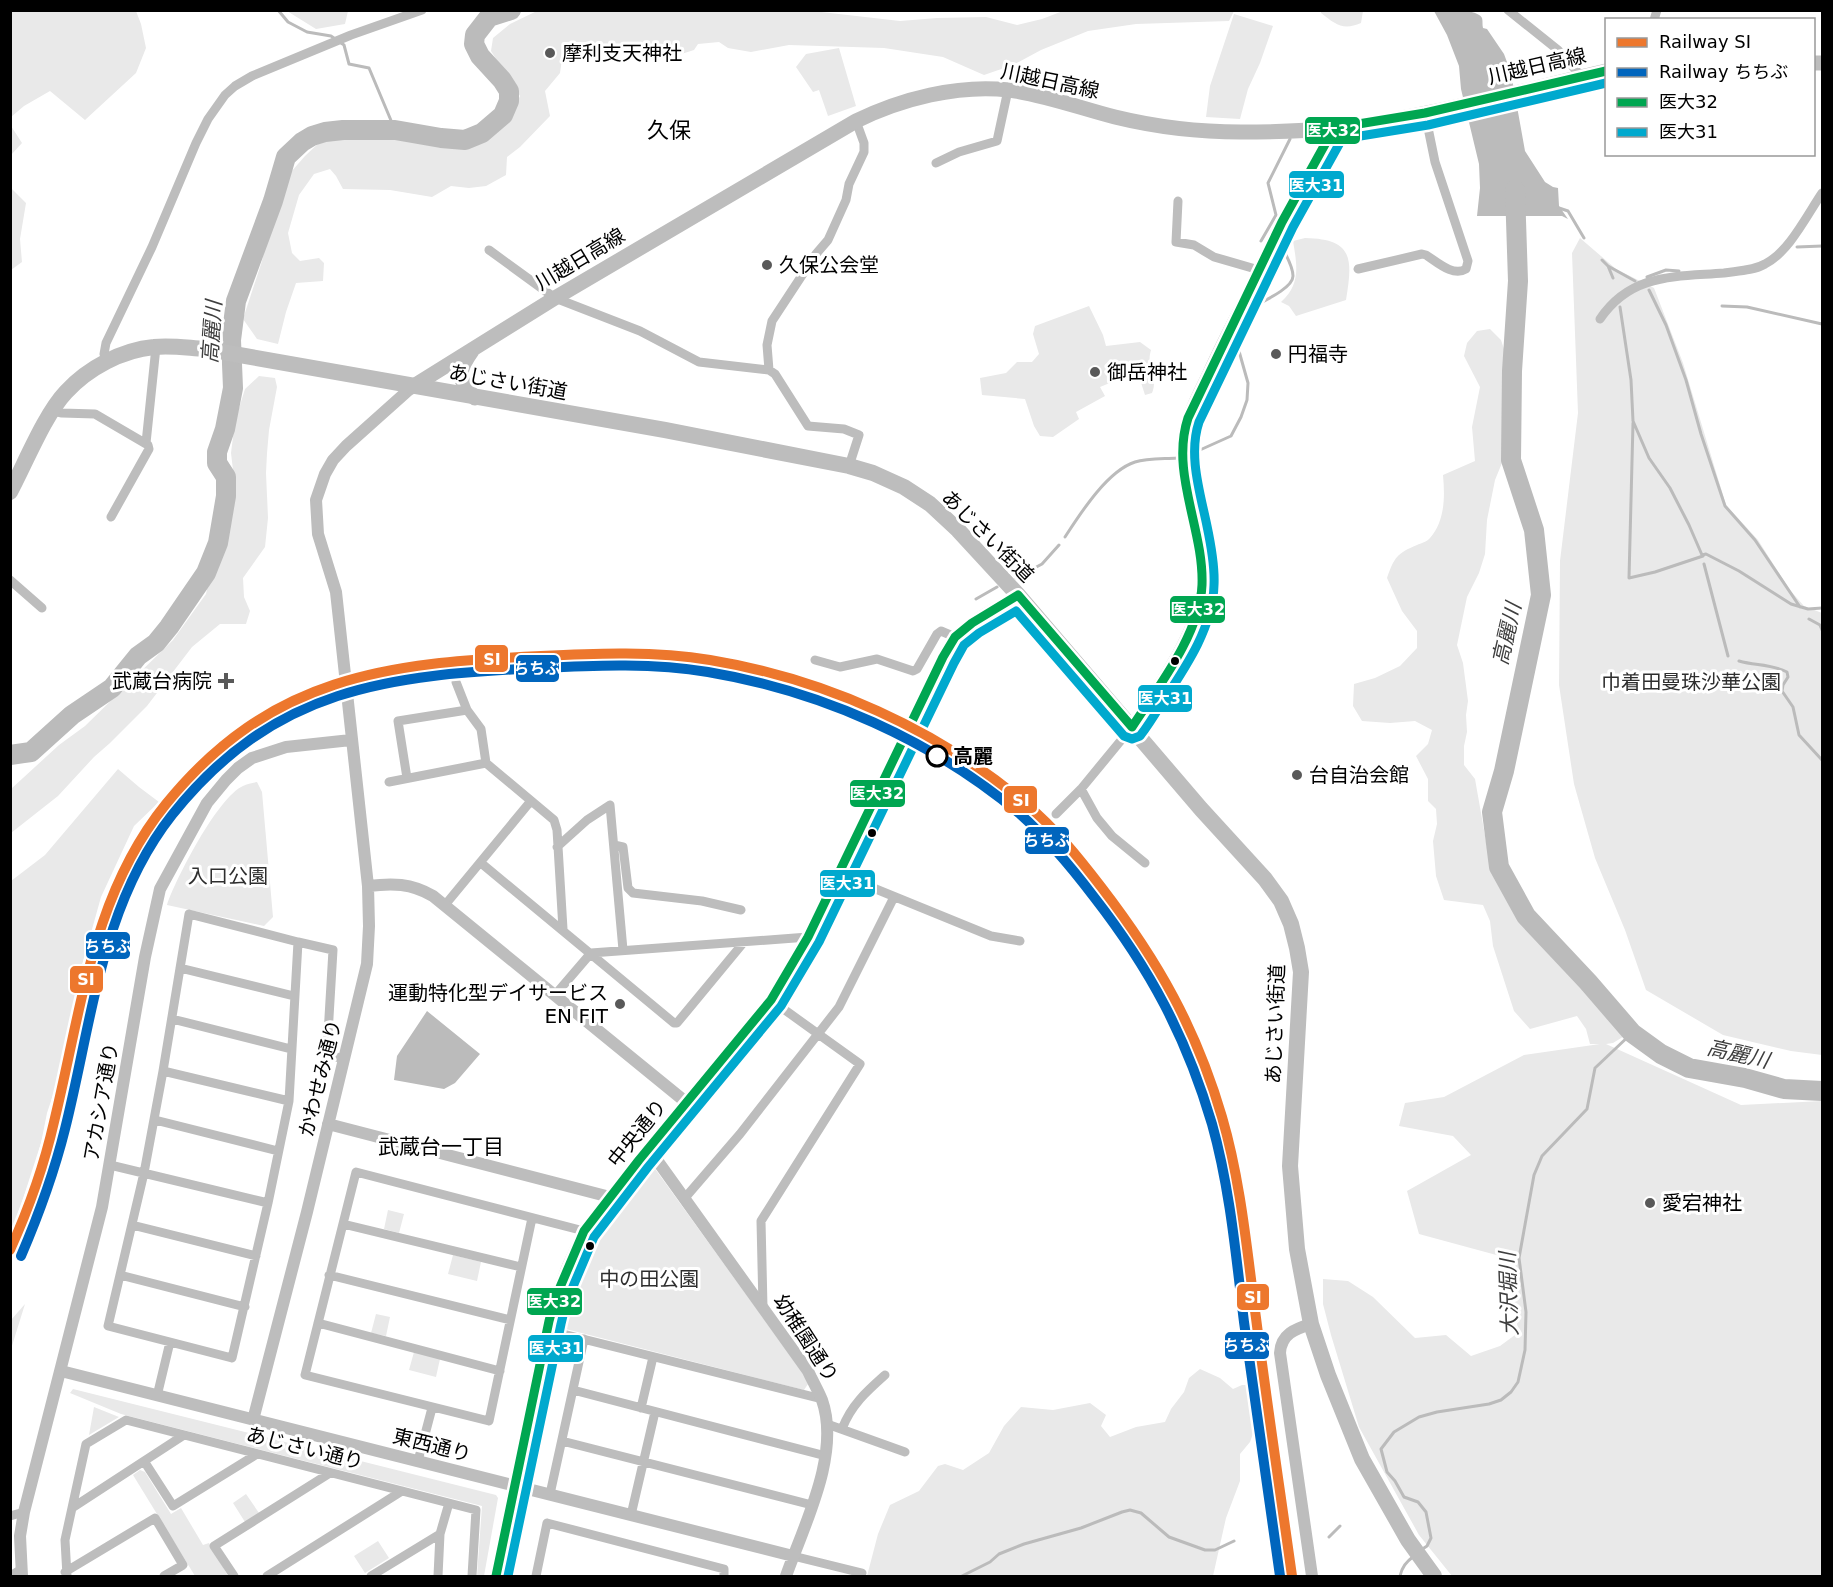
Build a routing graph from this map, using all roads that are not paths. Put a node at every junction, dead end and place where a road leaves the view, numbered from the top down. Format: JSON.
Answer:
{"nodes":[{"id":1,"x":422,"y":10,"type":"edge"},
{"id":2,"x":1508,"y":10,"type":"edge"},
{"id":3,"x":1605,"y":71,"type":"edge"},
{"id":4,"x":1582,"y":77,"type":"junction"},
{"id":5,"x":1008,"y":90,"type":"junction"},
{"id":6,"x":1425,"y":113,"type":"junction"},
{"id":7,"x":856,"y":121,"type":"junction"},
{"id":8,"x":1334,"y":128,"type":"junction"},
{"id":9,"x":936,"y":163,"type":"dead end"},
{"id":10,"x":1822,"y":193,"type":"edge"},
{"id":11,"x":1178,"y":201,"type":"dead end"},
{"id":12,"x":489,"y":250,"type":"dead end"},
{"id":13,"x":1358,"y":269,"type":"dead end"},
{"id":14,"x":1259,"y":270,"type":"junction"},
{"id":15,"x":555,"y":298,"type":"junction"},
{"id":16,"x":1600,"y":319,"type":"dead end"},
{"id":17,"x":156,"y":346,"type":"junction"},
{"id":18,"x":474,"y":348,"type":"junction"},
{"id":19,"x":107,"y":361,"type":"junction"},
{"id":20,"x":769,"y":370,"type":"junction"},
{"id":21,"x":412,"y":387,"type":"junction"},
{"id":22,"x":475,"y":398,"type":"junction"},
{"id":23,"x":53,"y":411,"type":"junction"},
{"id":24,"x":146,"y":443,"type":"junction"},
{"id":25,"x":849,"y":466,"type":"junction"},
{"id":26,"x":10,"y":492,"type":"edge"},
{"id":27,"x":111,"y":518,"type":"dead end"},
{"id":28,"x":10,"y":580,"type":"edge"},
{"id":29,"x":1018,"y":595,"type":"junction"},
{"id":30,"x":42,"y":608,"type":"dead end"},
{"id":31,"x":955,"y":638,"type":"junction"},
{"id":32,"x":815,"y":660,"type":"dead end"},
{"id":33,"x":456,"y":682,"type":"dead end"},
{"id":34,"x":929,"y":686,"type":"tunnel mouth"},
{"id":35,"x":467,"y":710,"type":"junction"},
{"id":36,"x":1132,"y":727,"type":"junction"},
{"id":37,"x":351,"y":740,"type":"junction"},
{"id":38,"x":898,"y":750,"type":"tunnel mouth"},
{"id":39,"x":486,"y":763,"type":"junction"},
{"id":40,"x":407,"y":778,"type":"junction"},
{"id":41,"x":389,"y":782,"type":"dead end"},
{"id":42,"x":1081,"y":789,"type":"junction"},
{"id":43,"x":530,"y":802,"type":"junction"},
{"id":44,"x":1056,"y":814,"type":"dead end"},
{"id":45,"x":614,"y":846,"type":"junction"},
{"id":46,"x":557,"y":847,"type":"junction"},
{"id":47,"x":481,"y":863,"type":"junction"},
{"id":48,"x":1145,"y":863,"type":"dead end"},
{"id":49,"x":839,"y":874,"type":"junction"},
{"id":50,"x":368,"y":886,"type":"junction"},
{"id":51,"x":894,"y":897,"type":"junction"},
{"id":52,"x":445,"y":905,"type":"junction"},
{"id":53,"x":741,"y":910,"type":"dead end"},
{"id":54,"x":563,"y":929,"type":"junction"},
{"id":55,"x":808,"y":938,"type":"junction"},
{"id":56,"x":1020,"y":941,"type":"dead end"},
{"id":57,"x":298,"y":942,"type":"junction"},
{"id":58,"x":744,"y":942,"type":"junction"},
{"id":59,"x":623,"y":950,"type":"junction"},
{"id":60,"x":591,"y":953,"type":"junction"},
{"id":61,"x":180,"y":968,"type":"junction"},
{"id":62,"x":555,"y":995,"type":"junction"},
{"id":63,"x":294,"y":996,"type":"junction"},
{"id":64,"x":771,"y":1000,"type":"junction"},
{"id":65,"x":172,"y":1019,"type":"junction"},
{"id":66,"x":819,"y":1033,"type":"junction"},
{"id":67,"x":291,"y":1049,"type":"junction"},
{"id":68,"x":343,"y":1059,"type":"junction"},
{"id":69,"x":164,"y":1071,"type":"junction"},
{"id":70,"x":289,"y":1101,"type":"junction"},
{"id":71,"x":687,"y":1103,"type":"junction"},
{"id":72,"x":155,"y":1120,"type":"junction"},
{"id":73,"x":328,"y":1124,"type":"junction"},
{"id":74,"x":649,"y":1149,"type":"junction"},
{"id":75,"x":278,"y":1151,"type":"junction"},
{"id":76,"x":110,"y":1165,"type":"junction"},
{"id":77,"x":144,"y":1173,"type":"junction"},
{"id":78,"x":610,"y":1197,"type":"junction"},
{"id":79,"x":684,"y":1199,"type":"junction"},
{"id":80,"x":268,"y":1203,"type":"junction"},
{"id":81,"x":532,"y":1218,"type":"junction"},
{"id":82,"x":343,"y":1224,"type":"junction"},
{"id":83,"x":132,"y":1225,"type":"junction"},
{"id":84,"x":584,"y":1231,"type":"junction"},
{"id":85,"x":255,"y":1256,"type":"junction"},
{"id":86,"x":521,"y":1267,"type":"junction"},
{"id":87,"x":120,"y":1275,"type":"junction"},
{"id":88,"x":329,"y":1275,"type":"junction"},
{"id":89,"x":244,"y":1307,"type":"junction"},
{"id":90,"x":763,"y":1307,"type":"junction"},
{"id":91,"x":510,"y":1320,"type":"junction"},
{"id":92,"x":318,"y":1323,"type":"junction"},
{"id":93,"x":1311,"y":1324,"type":"junction"},
{"id":94,"x":547,"y":1330,"type":"junction"},
{"id":95,"x":584,"y":1340,"type":"junction"},
{"id":96,"x":170,"y":1342,"type":"junction"},
{"id":97,"x":653,"y":1357,"type":"junction"},
{"id":98,"x":61,"y":1371,"type":"junction"},
{"id":99,"x":500,"y":1371,"type":"junction"},
{"id":100,"x":885,"y":1375,"type":"dead end"},
{"id":101,"x":573,"y":1390,"type":"junction"},
{"id":102,"x":157,"y":1396,"type":"junction"},
{"id":103,"x":822,"y":1399,"type":"junction"},
{"id":104,"x":432,"y":1408,"type":"junction"},
{"id":105,"x":641,"y":1408,"type":"junction"},
{"id":106,"x":655,"y":1412,"type":"junction"},
{"id":107,"x":253,"y":1420,"type":"junction"},
{"id":108,"x":827,"y":1424,"type":"junction"},
{"id":109,"x":842,"y":1429,"type":"junction"},
{"id":110,"x":184,"y":1435,"type":"junction"},
{"id":111,"x":562,"y":1441,"type":"junction"},
{"id":112,"x":905,"y":1452,"type":"dead end"},
{"id":113,"x":257,"y":1454,"type":"junction"},
{"id":114,"x":826,"y":1456,"type":"junction"},
{"id":115,"x":144,"y":1461,"type":"junction"},
{"id":116,"x":418,"y":1461,"type":"junction"},
{"id":117,"x":644,"y":1461,"type":"junction"},
{"id":118,"x":330,"y":1473,"type":"junction"},
{"id":119,"x":516,"y":1486,"type":"junction"},
{"id":120,"x":402,"y":1491,"type":"junction"},
{"id":121,"x":550,"y":1494,"type":"junction"},
{"id":122,"x":449,"y":1503,"type":"junction"},
{"id":123,"x":812,"y":1505,"type":"junction"},
{"id":124,"x":72,"y":1508,"type":"junction"},
{"id":125,"x":24,"y":1512,"type":"junction"},
{"id":126,"x":631,"y":1515,"type":"junction"},
{"id":127,"x":10,"y":1516,"type":"edge"},
{"id":128,"x":440,"y":1534,"type":"junction"},
{"id":129,"x":794,"y":1556,"type":"junction"},
{"id":130,"x":1430,"y":1571,"type":"edge"},
{"id":131,"x":862,"y":1573,"type":"dead end"},
{"id":132,"x":17,"y":1574,"type":"edge"},
{"id":133,"x":66,"y":1574,"type":"edge"},
{"id":134,"x":164,"y":1576,"type":"edge"},
{"id":135,"x":234,"y":1576,"type":"edge"},
{"id":136,"x":267,"y":1576,"type":"edge"},
{"id":137,"x":370,"y":1576,"type":"edge"},
{"id":138,"x":438,"y":1576,"type":"edge"},
{"id":139,"x":472,"y":1576,"type":"edge"},
{"id":140,"x":496,"y":1576,"type":"edge"},
{"id":141,"x":539,"y":1576,"type":"edge"},
{"id":142,"x":724,"y":1576,"type":"edge"},
{"id":143,"x":786,"y":1576,"type":"edge"},
{"id":144,"x":1312,"y":1576,"type":"edge"}],
"edges":[{"from":1,"to":19,"type":"street"},
{"from":2,"to":4,"type":"street"},
{"from":3,"to":4,"type":"main road","name":"川越日高線"},
{"from":4,"to":6,"type":"main road","name":"川越日高線"},
{"from":5,"to":7,"type":"main road","name":"川越日高線"},
{"from":5,"to":8,"type":"main road","name":"川越日高線"},
{"from":5,"to":9,"type":"street"},
{"from":6,"to":8,"type":"main road","name":"川越日高線"},
{"from":6,"to":13,"type":"street"},
{"from":7,"to":15,"type":"main road","name":"川越日高線"},
{"from":7,"to":20,"type":"street"},
{"from":8,"to":14,"type":"street"},
{"from":10,"to":16,"type":"street"},
{"from":11,"to":14,"type":"street"},
{"from":12,"to":15,"type":"street"},
{"from":14,"to":36,"type":"street"},
{"from":15,"to":18,"type":"main road","name":"川越日高線"},
{"from":15,"to":20,"type":"street"},
{"from":17,"to":19,"type":"highway","name":"あじさい街道"},
{"from":17,"to":21,"type":"highway","name":"あじさい街道"},
{"from":17,"to":24,"type":"street"},
{"from":18,"to":21,"type":"main road","name":"川越日高線"},
{"from":18,"to":22,"type":"main road"},
{"from":19,"to":23,"type":"highway","name":"あじさい街道"},
{"from":20,"to":25,"type":"street"},
{"from":21,"to":22,"type":"highway","name":"あじさい街道"},
{"from":21,"to":37,"type":"street","name":"かわせみ通り"},
{"from":22,"to":25,"type":"highway","name":"あじさい街道"},
{"from":23,"to":24,"type":"street"},
{"from":23,"to":26,"type":"highway","name":"あじさい街道"},
{"from":24,"to":27,"type":"street"},
{"from":25,"to":29,"type":"highway","name":"あじさい街道"},
{"from":28,"to":30,"type":"street"},
{"from":29,"to":31,"type":"street"},
{"from":29,"to":36,"type":"highway","name":"あじさい街道"},
{"from":31,"to":32,"type":"street"},
{"from":31,"to":34,"type":"street"},
{"from":33,"to":35,"type":"street"},
{"from":35,"to":39,"type":"street"},
{"from":35,"to":40,"type":"street"},
{"from":36,"to":42,"type":"street"},
{"from":36,"to":93,"type":"highway","name":"あじさい街道"},
{"from":37,"to":50,"type":"street","name":"かわせみ通り"},
{"from":37,"to":76,"type":"street","name":"アカシア通り"},
{"from":38,"to":49,"type":"street","name":"中央通り"},
{"from":39,"to":40,"type":"street"},
{"from":39,"to":43,"type":"street"},
{"from":40,"to":41,"type":"street"},
{"from":42,"to":44,"type":"street"},
{"from":42,"to":48,"type":"street"},
{"from":43,"to":46,"type":"street"},
{"from":43,"to":47,"type":"street"},
{"from":45,"to":46,"type":"street"},
{"from":45,"to":53,"type":"street"},
{"from":45,"to":59,"type":"street"},
{"from":46,"to":54,"type":"street"},
{"from":47,"to":52,"type":"street"},
{"from":47,"to":54,"type":"street"},
{"from":49,"to":51,"type":"street"},
{"from":49,"to":55,"type":"street","name":"中央通り"},
{"from":50,"to":52,"type":"street"},
{"from":50,"to":68,"type":"street","name":"かわせみ通り"},
{"from":51,"to":56,"type":"street"},
{"from":51,"to":66,"type":"street"},
{"from":52,"to":62,"type":"street"},
{"from":54,"to":60,"type":"street"},
{"from":55,"to":58,"type":"street"},
{"from":55,"to":64,"type":"street","name":"中央通り"},
{"from":57,"to":61,"type":"street"},
{"from":57,"to":63,"type":"street"},
{"from":57,"to":68,"type":"street"},
{"from":58,"to":59,"type":"street"},
{"from":58,"to":60,"type":"street"},
{"from":59,"to":60,"type":"street"},
{"from":60,"to":62,"type":"street"},
{"from":61,"to":63,"type":"street"},
{"from":61,"to":65,"type":"street"},
{"from":62,"to":71,"type":"street"},
{"from":63,"to":67,"type":"street"},
{"from":64,"to":66,"type":"street"},
{"from":64,"to":71,"type":"street","name":"中央通り"},
{"from":65,"to":67,"type":"street"},
{"from":65,"to":69,"type":"street"},
{"from":66,"to":79,"type":"street"},
{"from":66,"to":90,"type":"street"},
{"from":67,"to":70,"type":"street"},
{"from":68,"to":73,"type":"street","name":"かわせみ通り"},
{"from":69,"to":70,"type":"street"},
{"from":69,"to":72,"type":"street"},
{"from":70,"to":75,"type":"street"},
{"from":71,"to":74,"type":"street","name":"中央通り"},
{"from":72,"to":75,"type":"street"},
{"from":72,"to":77,"type":"street"},
{"from":73,"to":78,"type":"street"},
{"from":73,"to":107,"type":"street","name":"かわせみ通り"},
{"from":74,"to":78,"type":"street","name":"中央通り"},
{"from":74,"to":79,"type":"street","name":"幼稚園通り"},
{"from":75,"to":80,"type":"street"},
{"from":76,"to":77,"type":"street"},
{"from":76,"to":98,"type":"street","name":"アカシア通り"},
{"from":77,"to":80,"type":"street"},
{"from":77,"to":83,"type":"street"},
{"from":78,"to":84,"type":"street","name":"中央通り"},
{"from":79,"to":90,"type":"street","name":"幼稚園通り"},
{"from":80,"to":85,"type":"street"},
{"from":81,"to":82,"type":"street"},
{"from":81,"to":84,"type":"street"},
{"from":81,"to":86,"type":"street"},
{"from":82,"to":86,"type":"street"},
{"from":82,"to":88,"type":"street"},
{"from":83,"to":85,"type":"street"},
{"from":83,"to":87,"type":"street"},
{"from":84,"to":94,"type":"street","name":"中央通り"},
{"from":85,"to":89,"type":"street"},
{"from":86,"to":91,"type":"street"},
{"from":87,"to":89,"type":"street"},
{"from":87,"to":96,"type":"street"},
{"from":88,"to":91,"type":"street"},
{"from":88,"to":92,"type":"street"},
{"from":89,"to":96,"type":"street"},
{"from":90,"to":103,"type":"street","name":"幼稚園通り"},
{"from":91,"to":99,"type":"street"},
{"from":92,"to":99,"type":"street"},
{"from":92,"to":104,"type":"street"},
{"from":93,"to":130,"type":"highway","name":"あじさい街道"},
{"from":93,"to":144,"type":"street"},
{"from":94,"to":95,"type":"street"},
{"from":94,"to":119,"type":"street","name":"中央通り"},
{"from":95,"to":97,"type":"street"},
{"from":95,"to":101,"type":"street"},
{"from":96,"to":102,"type":"street"},
{"from":97,"to":103,"type":"street"},
{"from":97,"to":105,"type":"street"},
{"from":98,"to":102,"type":"street","name":"東西通り"},
{"from":98,"to":125,"type":"street","name":"アカシア通り"},
{"from":99,"to":104,"type":"street"},
{"from":100,"to":109,"type":"street"},
{"from":101,"to":105,"type":"street"},
{"from":101,"to":111,"type":"street"},
{"from":102,"to":107,"type":"street","name":"東西通り"},
{"from":103,"to":108,"type":"street","name":"幼稚園通り"},
{"from":104,"to":116,"type":"street"},
{"from":105,"to":106,"type":"street"},
{"from":106,"to":114,"type":"street"},
{"from":106,"to":117,"type":"street"},
{"from":107,"to":116,"type":"street","name":"東西通り"},
{"from":108,"to":109,"type":"street"},
{"from":108,"to":114,"type":"street","name":"幼稚園通り"},
{"from":109,"to":112,"type":"street"},
{"from":110,"to":113,"type":"street","name":"あじさい通り"},
{"from":110,"to":115,"type":"street"},
{"from":110,"to":124,"type":"street","name":"あじさい通り"},
{"from":111,"to":117,"type":"street"},
{"from":111,"to":121,"type":"street"},
{"from":113,"to":115,"type":"street"},
{"from":113,"to":118,"type":"street","name":"あじさい通り"},
{"from":114,"to":123,"type":"street","name":"幼稚園通り"},
{"from":115,"to":124,"type":"street"},
{"from":116,"to":119,"type":"street","name":"東西通り"},
{"from":117,"to":123,"type":"street"},
{"from":117,"to":126,"type":"street"},
{"from":118,"to":120,"type":"street","name":"あじさい通り"},
{"from":118,"to":135,"type":"street"},
{"from":119,"to":121,"type":"street","name":"東西通り"},
{"from":119,"to":140,"type":"street","name":"中央通り"},
{"from":120,"to":122,"type":"street","name":"あじさい通り"},
{"from":120,"to":136,"type":"street"},
{"from":121,"to":126,"type":"street","name":"東西通り"},
{"from":122,"to":128,"type":"street"},
{"from":122,"to":139,"type":"street","name":"あじさい通り"},
{"from":123,"to":129,"type":"street","name":"幼稚園通り"},
{"from":124,"to":133,"type":"street"},
{"from":125,"to":127,"type":"street"},
{"from":125,"to":132,"type":"street","name":"アカシア通り"},
{"from":126,"to":129,"type":"street","name":"東西通り"},
{"from":128,"to":137,"type":"street"},
{"from":128,"to":138,"type":"street"},
{"from":129,"to":131,"type":"street"},
{"from":129,"to":143,"type":"street","name":"幼稚園通り"},
{"from":133,"to":134,"type":"street"},
{"from":141,"to":142,"type":"street"}]}
